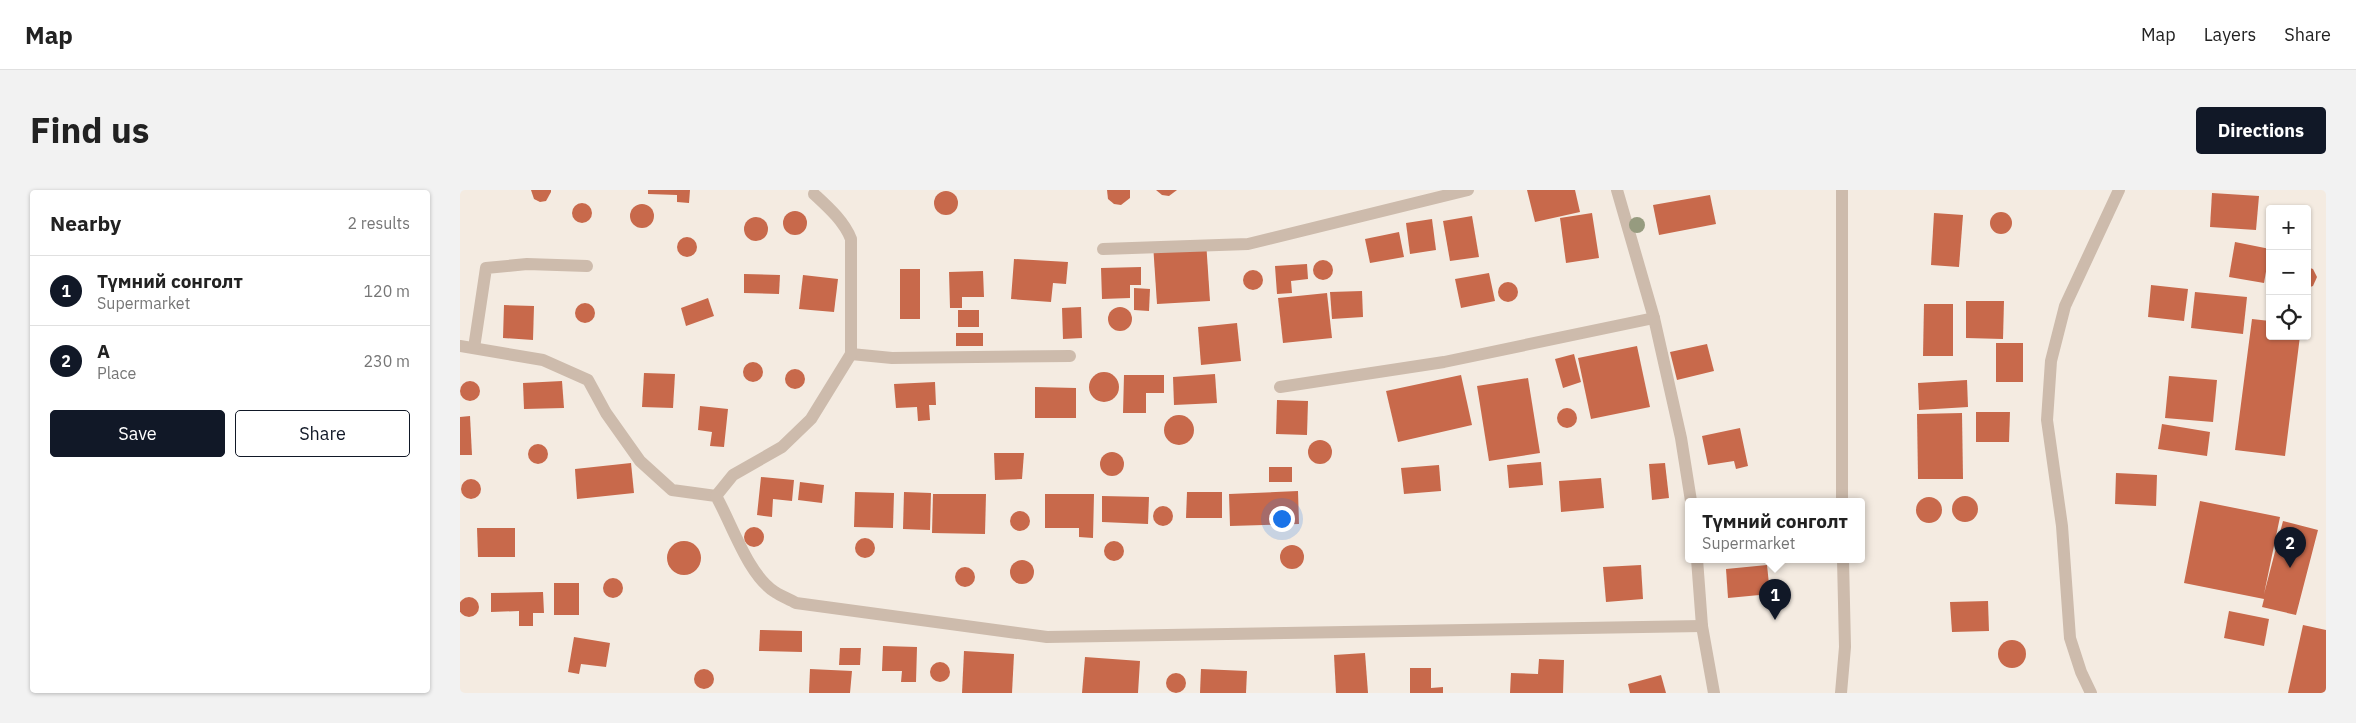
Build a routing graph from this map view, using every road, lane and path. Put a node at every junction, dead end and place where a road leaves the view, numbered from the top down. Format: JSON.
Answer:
{"nodes":[{"id":1,"x":1468,"y":190,"type":"edge"},
{"id":2,"x":1617,"y":190,"type":"edge"},
{"id":3,"x":1842,"y":190,"type":"edge"},
{"id":4,"x":2119,"y":190,"type":"edge"},
{"id":5,"x":814,"y":194,"type":"dead end"},
{"id":6,"x":1103,"y":249,"type":"dead end"},
{"id":7,"x":587,"y":266,"type":"dead end"},
{"id":8,"x":1654,"y":318,"type":"junction"},
{"id":9,"x":460,"y":346,"type":"edge"},
{"id":10,"x":474,"y":348,"type":"junction"},
{"id":11,"x":851,"y":354,"type":"junction"},
{"id":12,"x":1070,"y":356,"type":"dead end"},
{"id":13,"x":1280,"y":387,"type":"dead end"},
{"id":14,"x":716,"y":496,"type":"junction"},
{"id":15,"x":1690,"y":498,"type":"edge"},
{"id":16,"x":1842,"y":498,"type":"edge"},
{"id":17,"x":1697,"y":563,"type":"edge"},
{"id":18,"x":1843,"y":563,"type":"edge"},
{"id":19,"x":1702,"y":626,"type":"junction"},
{"id":20,"x":1714,"y":693,"type":"edge"},
{"id":21,"x":1841,"y":693,"type":"edge"},
{"id":22,"x":2090,"y":693,"type":"edge"}],
"edges":[{"from":1,"to":6,"type":"street"},
{"from":2,"to":8,"type":"street"},
{"from":3,"to":16,"type":"street"},
{"from":4,"to":22,"type":"street"},
{"from":5,"to":11,"type":"street"},
{"from":7,"to":10,"type":"street"},
{"from":8,"to":13,"type":"street"},
{"from":8,"to":15,"type":"street"},
{"from":9,"to":10,"type":"street"},
{"from":10,"to":14,"type":"street"},
{"from":11,"to":12,"type":"street"},
{"from":11,"to":14,"type":"street"},
{"from":14,"to":19,"type":"street"},
{"from":17,"to":19,"type":"street"},
{"from":18,"to":21,"type":"street"},
{"from":19,"to":20,"type":"street"}]}
